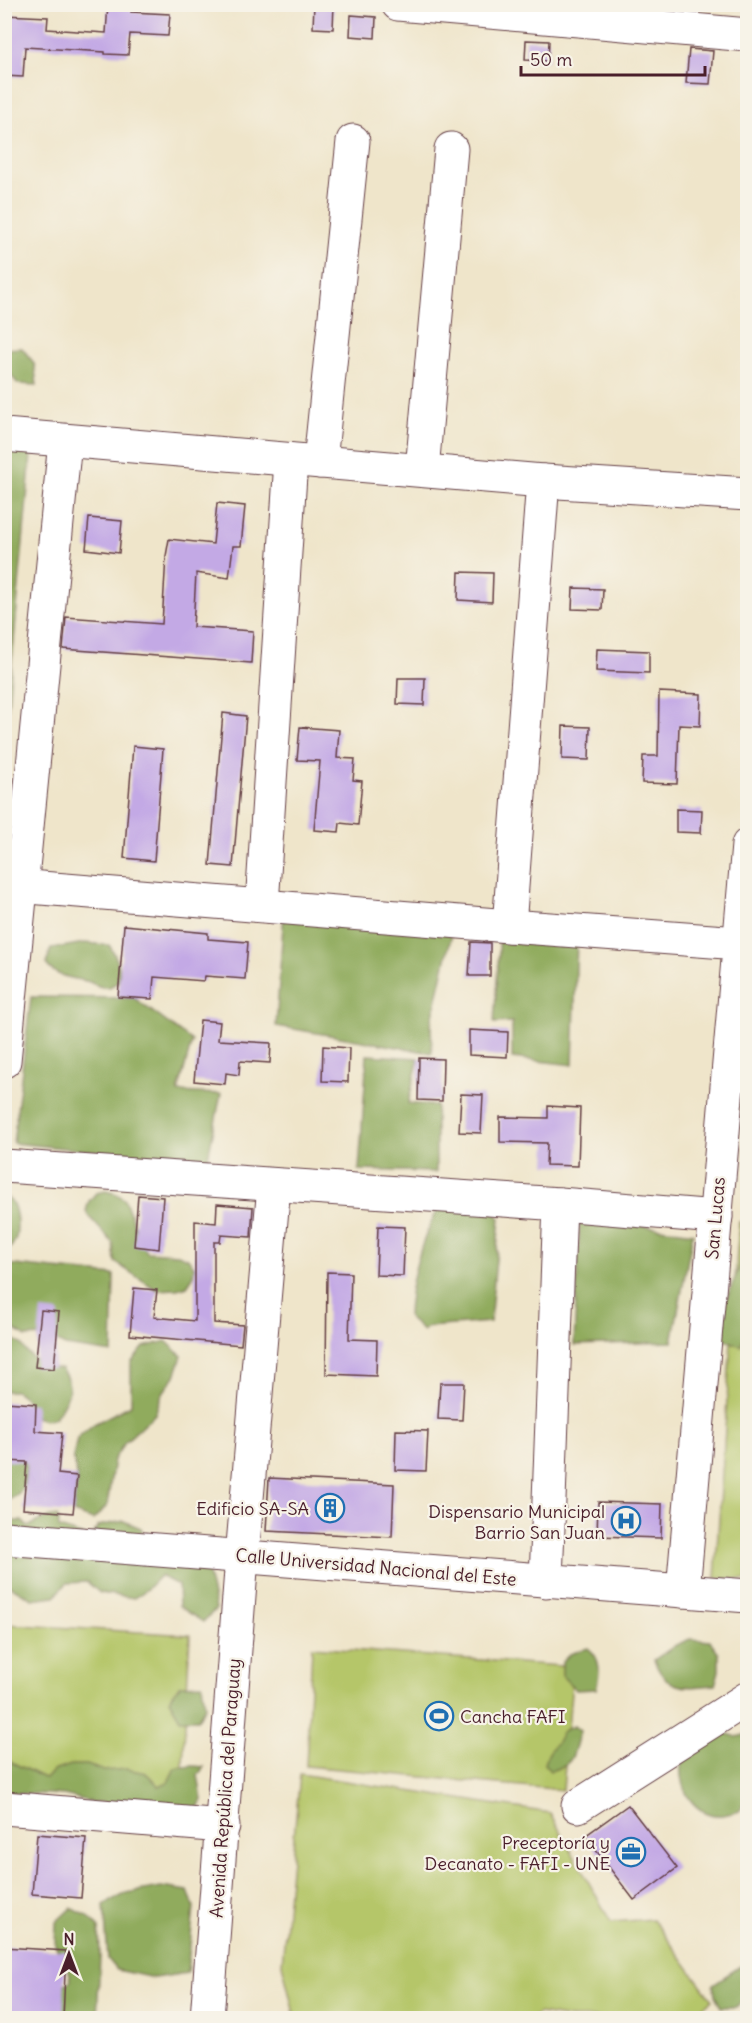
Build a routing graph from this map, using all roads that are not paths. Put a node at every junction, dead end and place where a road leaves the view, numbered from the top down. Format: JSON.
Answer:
{"nodes":[{"id":1,"x":398,"y":4,"type":"edge"},
{"id":2,"x":747,"y":35,"type":"edge"},
{"id":3,"x":353,"y":141,"type":"dead end"},
{"id":4,"x":451,"y":149,"type":"dead end"},
{"id":5,"x":4,"y":435,"type":"edge"},
{"id":6,"x":65,"y":441,"type":"junction"},
{"id":7,"x":305,"y":461,"type":"junction"},
{"id":8,"x":422,"y":470,"type":"junction"},
{"id":9,"x":543,"y":481,"type":"junction"},
{"id":10,"x":747,"y":494,"type":"edge"},
{"id":11,"x":747,"y":845,"type":"edge"},
{"id":12,"x":13,"y":885,"type":"edge"},
{"id":13,"x":262,"y":905,"type":"junction"},
{"id":14,"x":509,"y":926,"type":"junction"},
{"id":15,"x":739,"y":943,"type":"junction"},
{"id":16,"x":4,"y":1061,"type":"edge"},
{"id":17,"x":4,"y":1166,"type":"edge"},
{"id":18,"x":733,"y":1174,"type":"edge"},
{"id":19,"x":274,"y":1185,"type":"junction"},
{"id":20,"x":560,"y":1204,"type":"junction"},
{"id":21,"x":716,"y":1218,"type":"junction"},
{"id":22,"x":4,"y":1538,"type":"edge"},
{"id":23,"x":242,"y":1557,"type":"junction"},
{"id":24,"x":546,"y":1581,"type":"junction"},
{"id":25,"x":683,"y":1591,"type":"junction"},
{"id":26,"x":747,"y":1596,"type":"edge"},
{"id":27,"x":747,"y":1698,"type":"edge"},
{"id":28,"x":579,"y":1806,"type":"dead end"},
{"id":29,"x":4,"y":1808,"type":"edge"},
{"id":30,"x":223,"y":1827,"type":"junction"},
{"id":31,"x":207,"y":2019,"type":"edge"}],
"edges":[{"from":1,"to":2,"type":"street"},
{"from":3,"to":7,"type":"street"},
{"from":4,"to":8,"type":"street"},
{"from":5,"to":6,"type":"street"},
{"from":6,"to":7,"type":"street"},
{"from":6,"to":12,"type":"street"},
{"from":7,"to":8,"type":"street"},
{"from":7,"to":13,"type":"street"},
{"from":8,"to":9,"type":"street"},
{"from":9,"to":10,"type":"street"},
{"from":9,"to":14,"type":"street"},
{"from":11,"to":15,"type":"street","name":"San Lucas"},
{"from":12,"to":13,"type":"street"},
{"from":12,"to":16,"type":"street"},
{"from":13,"to":14,"type":"street"},
{"from":14,"to":15,"type":"street"},
{"from":15,"to":18,"type":"street","name":"San Lucas"},
{"from":17,"to":19,"type":"street"},
{"from":18,"to":21,"type":"street","name":"San Lucas"},
{"from":19,"to":20,"type":"street"},
{"from":19,"to":23,"type":"street","name":"Avenida República del Paraguay"},
{"from":20,"to":21,"type":"street"},
{"from":20,"to":24,"type":"street"},
{"from":21,"to":25,"type":"street","name":"San Lucas"},
{"from":22,"to":23,"type":"street","name":"Calle Universidad Nacional del Este"},
{"from":23,"to":24,"type":"street","name":"Calle Universidad Nacional del Este"},
{"from":23,"to":30,"type":"street","name":"Avenida República del Paraguay"},
{"from":24,"to":25,"type":"street","name":"Calle Universidad Nacional del Este"},
{"from":25,"to":26,"type":"street","name":"Calle Universidad Nacional del Este"},
{"from":27,"to":28,"type":"street"},
{"from":29,"to":30,"type":"street"},
{"from":30,"to":31,"type":"street","name":"Avenida República del Paraguay"}]}
